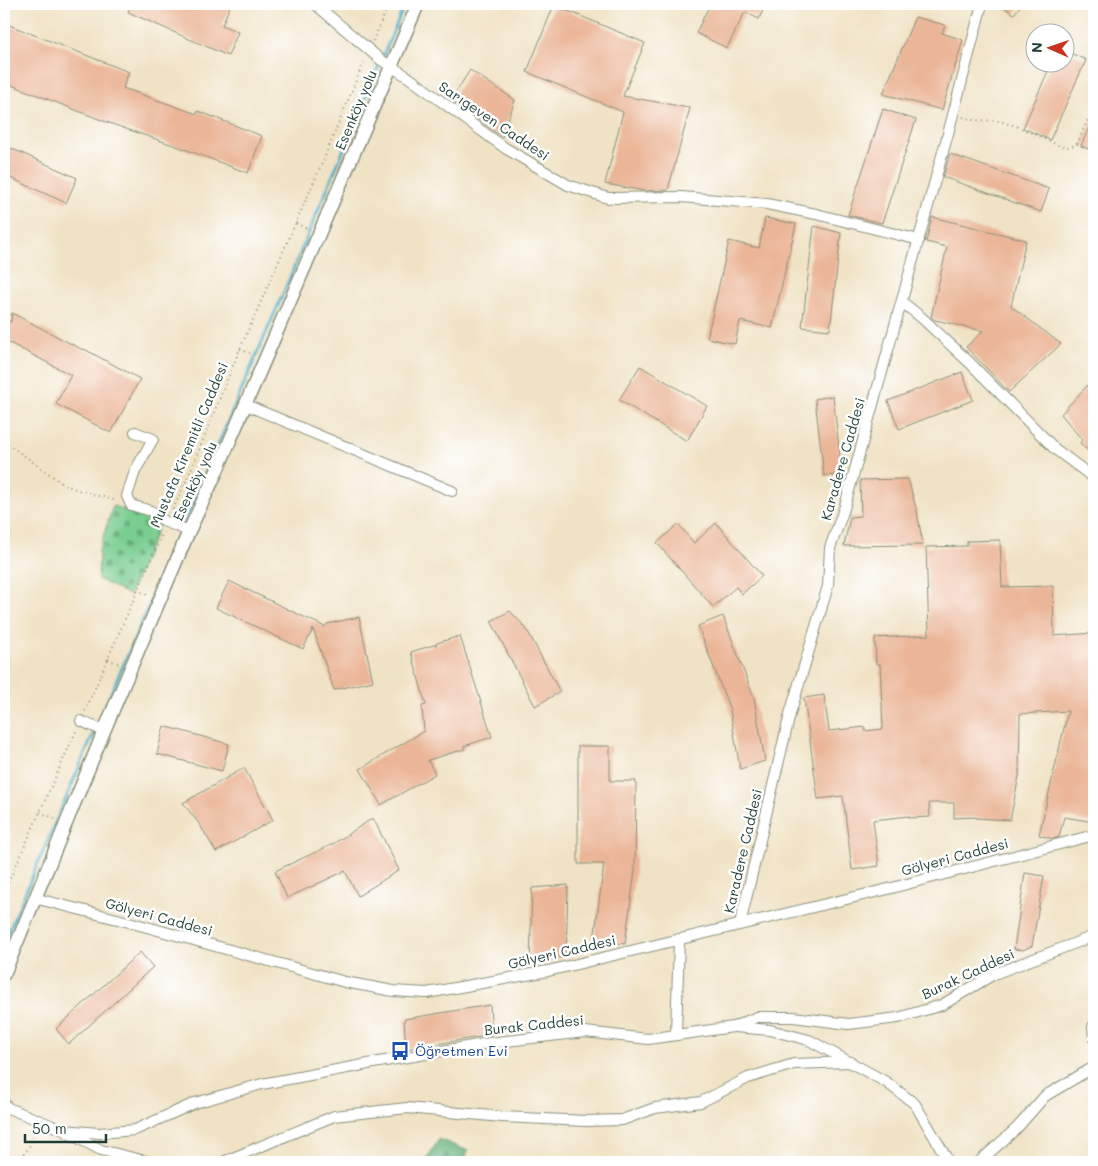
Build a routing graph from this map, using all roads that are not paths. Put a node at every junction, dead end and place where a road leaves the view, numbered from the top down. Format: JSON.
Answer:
{"nodes":[{"id":1,"x":315,"y":4,"type":"edge"},
{"id":2,"x":418,"y":4,"type":"edge"},
{"id":3,"x":982,"y":4,"type":"edge"},
{"id":4,"x":386,"y":64,"type":"junction"},
{"id":5,"x":919,"y":240,"type":"junction"},
{"id":6,"x":902,"y":302,"type":"junction"},
{"id":7,"x":246,"y":405,"type":"junction"},
{"id":8,"x":136,"y":432,"type":"dead end"},
{"id":9,"x":1094,"y":478,"type":"edge"},
{"id":10,"x":452,"y":491,"type":"dead end"},
{"id":11,"x":180,"y":527,"type":"junction"},
{"id":12,"x":81,"y":721,"type":"road end"},
{"id":13,"x":99,"y":729,"type":"junction"},
{"id":14,"x":1094,"y":835,"type":"edge"},
{"id":15,"x":34,"y":898,"type":"junction"},
{"id":16,"x":740,"y":924,"type":"junction"},
{"id":17,"x":1094,"y":936,"type":"edge"},
{"id":18,"x":679,"y":939,"type":"junction"},
{"id":19,"x":7,"y":950,"type":"edge"},
{"id":20,"x":4,"y":974,"type":"edge"},
{"id":21,"x":1094,"y":1025,"type":"edge"},
{"id":22,"x":733,"y":1027,"type":"junction"},
{"id":23,"x":676,"y":1035,"type":"junction"},
{"id":24,"x":1094,"y":1039,"type":"edge"},
{"id":25,"x":851,"y":1062,"type":"junction"},
{"id":26,"x":1094,"y":1067,"type":"edge"},
{"id":27,"x":4,"y":1103,"type":"edge"},
{"id":28,"x":63,"y":1130,"type":"junction"},
{"id":29,"x":149,"y":1162,"type":"edge"},
{"id":30,"x":223,"y":1162,"type":"edge"},
{"id":31,"x":949,"y":1162,"type":"edge"},
{"id":32,"x":979,"y":1162,"type":"edge"}],
"edges":[{"from":1,"to":4,"type":"street","name":"Sarıgeven Caddesi"},
{"from":2,"to":4,"type":"street","name":"Esenköy yolu"},
{"from":3,"to":5,"type":"street","name":"Karadere Caddesi"},
{"from":4,"to":5,"type":"street","name":"Sarıgeven Caddesi"},
{"from":4,"to":7,"type":"street","name":"Esenköy yolu"},
{"from":5,"to":6,"type":"street","name":"Karadere Caddesi"},
{"from":6,"to":9,"type":"street"},
{"from":6,"to":16,"type":"street","name":"Karadere Caddesi"},
{"from":7,"to":10,"type":"street"},
{"from":7,"to":11,"type":"street","name":"Esenköy yolu"},
{"from":8,"to":11,"type":"street"},
{"from":11,"to":13,"type":"street","name":"Esenköy yolu"},
{"from":12,"to":13,"type":"street"},
{"from":13,"to":15,"type":"street","name":"Esenköy yolu"},
{"from":14,"to":16,"type":"street","name":"Gölyeri Caddesi"},
{"from":15,"to":18,"type":"street","name":"Gölyeri Caddesi"},
{"from":15,"to":19,"type":"street","name":"Esenköy yolu"},
{"from":16,"to":18,"type":"street","name":"Gölyeri Caddesi"},
{"from":17,"to":22,"type":"street","name":"Burak Caddesi"},
{"from":18,"to":23,"type":"street"},
{"from":19,"to":20,"type":"street","name":"Esenköy yolu"},
{"from":21,"to":24,"type":"street"},
{"from":22,"to":23,"type":"street","name":"Burak Caddesi"},
{"from":22,"to":25,"type":"street"},
{"from":23,"to":28,"type":"street","name":"Burak Caddesi"},
{"from":25,"to":30,"type":"street"},
{"from":25,"to":31,"type":"street"},
{"from":26,"to":32,"type":"street"},
{"from":27,"to":28,"type":"street","name":"Burak Caddesi"},
{"from":28,"to":29,"type":"street"}]}
